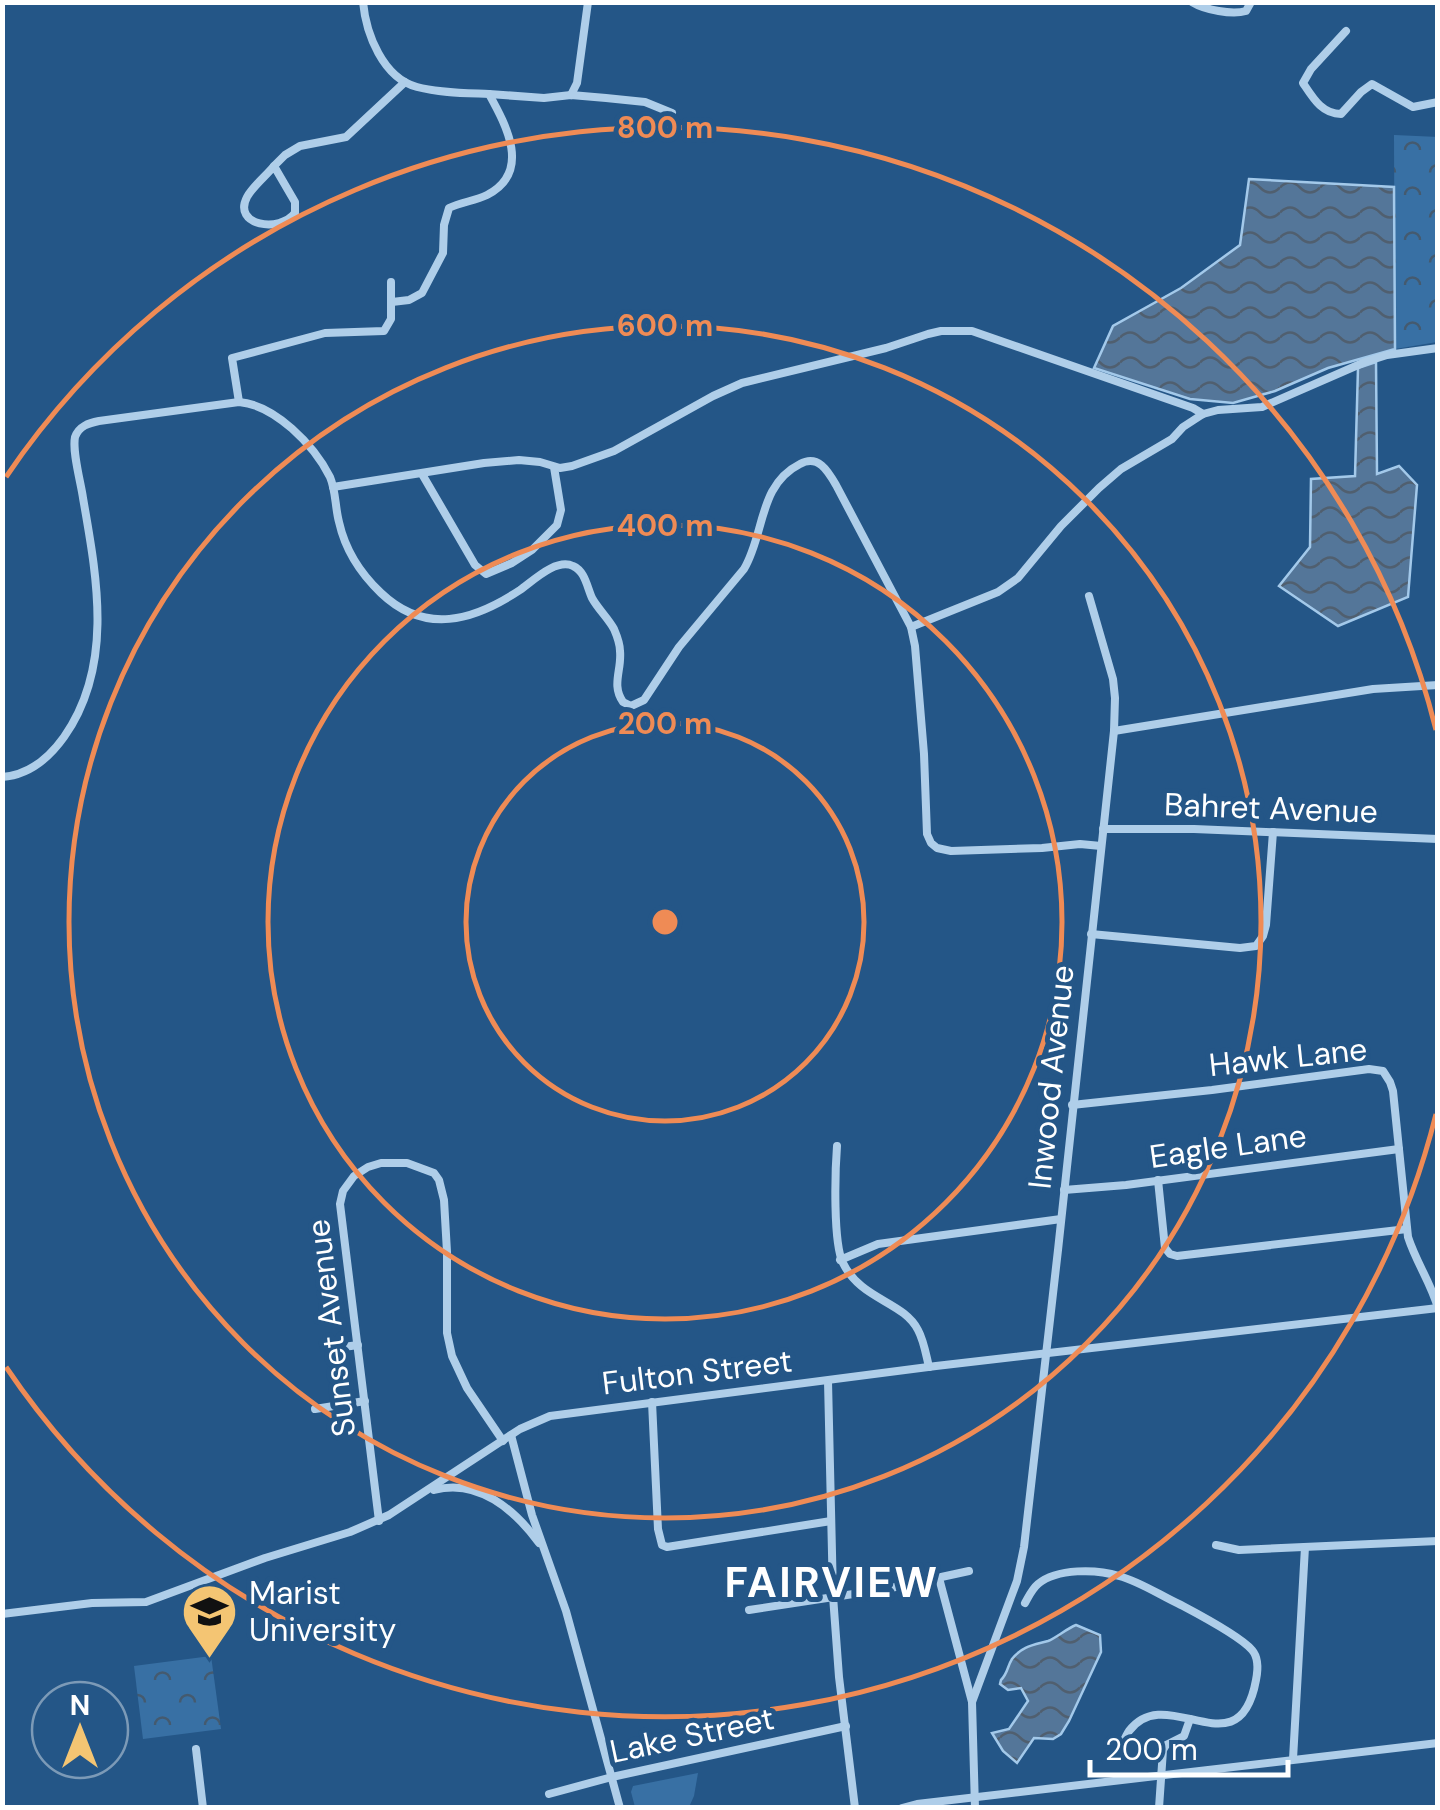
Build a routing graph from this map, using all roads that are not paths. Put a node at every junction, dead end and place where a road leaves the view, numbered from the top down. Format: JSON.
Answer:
{"nodes":[{"id":1,"x":363,"y":2,"type":"edge"},
{"id":2,"x":588,"y":2,"type":"edge"},
{"id":3,"x":1192,"y":2,"type":"edge"},
{"id":4,"x":1252,"y":2,"type":"edge"},
{"id":5,"x":1346,"y":31,"type":"dead end"},
{"id":6,"x":405,"y":82,"type":"junction"},
{"id":7,"x":489,"y":94,"type":"junction"},
{"id":8,"x":572,"y":95,"type":"junction"},
{"id":9,"x":1438,"y":102,"type":"edge"},
{"id":10,"x":672,"y":113,"type":"dead end"},
{"id":11,"x":274,"y":166,"type":"junction"},
{"id":12,"x":391,"y":282,"type":"dead end"},
{"id":13,"x":392,"y":302,"type":"junction"},
{"id":14,"x":1438,"y":348,"type":"edge"},
{"id":15,"x":239,"y":402,"type":"junction"},
{"id":16,"x":1203,"y":414,"type":"junction"},
{"id":17,"x":554,"y":466,"type":"junction"},
{"id":18,"x":422,"y":474,"type":"junction"},
{"id":19,"x":333,"y":487,"type":"junction"},
{"id":20,"x":1089,"y":596,"type":"dead end"},
{"id":21,"x":911,"y":628,"type":"junction"},
{"id":22,"x":1438,"y":686,"type":"edge"},
{"id":23,"x":1114,"y":731,"type":"junction"},
{"id":24,"x":2,"y":778,"type":"edge"},
{"id":25,"x":1103,"y":829,"type":"junction"},
{"id":26,"x":1273,"y":832,"type":"junction"},
{"id":27,"x":1438,"y":838,"type":"edge"},
{"id":28,"x":1101,"y":846,"type":"junction"},
{"id":29,"x":1091,"y":934,"type":"junction"},
{"id":30,"x":1072,"y":1105,"type":"junction"},
{"id":31,"x":836,"y":1146,"type":"dead end"},
{"id":32,"x":1398,"y":1150,"type":"junction"},
{"id":33,"x":1158,"y":1180,"type":"junction"},
{"id":34,"x":1064,"y":1190,"type":"junction"},
{"id":35,"x":1061,"y":1219,"type":"junction"},
{"id":36,"x":1407,"y":1229,"type":"junction"},
{"id":37,"x":840,"y":1260,"type":"junction"},
{"id":38,"x":1438,"y":1308,"type":"edge"},
{"id":39,"x":358,"y":1345,"type":"junction"},
{"id":40,"x":329,"y":1348,"type":"dead end"},
{"id":41,"x":1046,"y":1355,"type":"junction"},
{"id":42,"x":929,"y":1367,"type":"junction"},
{"id":43,"x":828,"y":1382,"type":"junction"},
{"id":44,"x":365,"y":1401,"type":"junction"},
{"id":45,"x":652,"y":1402,"type":"junction"},
{"id":46,"x":314,"y":1409,"type":"dead end"},
{"id":47,"x":507,"y":1438,"type":"junction"},
{"id":48,"x":421,"y":1496,"type":"junction"},
{"id":49,"x":379,"y":1521,"type":"junction"},
{"id":50,"x":831,"y":1522,"type":"junction"},
{"id":51,"x":1438,"y":1540,"type":"edge"},
{"id":52,"x":1216,"y":1544,"type":"dead end"},
{"id":53,"x":1305,"y":1547,"type":"junction"},
{"id":54,"x":552,"y":1566,"type":"junction"},
{"id":55,"x":1019,"y":1570,"type":"junction"},
{"id":56,"x":968,"y":1571,"type":"dead end"},
{"id":57,"x":939,"y":1578,"type":"junction"},
{"id":58,"x":1037,"y":1586,"type":"junction"},
{"id":59,"x":833,"y":1596,"type":"junction"},
{"id":60,"x":1025,"y":1603,"type":"dead end"},
{"id":61,"x":749,"y":1610,"type":"dead end"},
{"id":62,"x":2,"y":1614,"type":"edge"},
{"id":63,"x":972,"y":1702,"type":"junction"},
{"id":64,"x":1190,"y":1718,"type":"junction"},
{"id":65,"x":846,"y":1726,"type":"junction"},
{"id":66,"x":1438,"y":1743,"type":"edge"},
{"id":67,"x":196,"y":1749,"type":"dead end"},
{"id":68,"x":1119,"y":1752,"type":"dead end"},
{"id":69,"x":1294,"y":1759,"type":"junction"},
{"id":70,"x":1161,"y":1775,"type":"junction"},
{"id":71,"x":612,"y":1777,"type":"junction"},
{"id":72,"x":549,"y":1794,"type":"dead end"},
{"id":73,"x":974,"y":1797,"type":"junction"},
{"id":74,"x":203,"y":1808,"type":"edge"},
{"id":75,"x":620,"y":1808,"type":"edge"},
{"id":76,"x":855,"y":1808,"type":"edge"},
{"id":77,"x":902,"y":1808,"type":"edge"},
{"id":78,"x":975,"y":1808,"type":"edge"},
{"id":79,"x":1159,"y":1808,"type":"edge"}],
"edges":[{"from":1,"to":6,"type":"street"},
{"from":2,"to":8,"type":"street"},
{"from":3,"to":4,"type":"street"},
{"from":5,"to":9,"type":"street"},
{"from":6,"to":7,"type":"street"},
{"from":6,"to":11,"type":"street"},
{"from":7,"to":8,"type":"street"},
{"from":7,"to":13,"type":"street"},
{"from":8,"to":10,"type":"street"},
{"from":11,"to":11,"type":"street"},
{"from":12,"to":13,"type":"street"},
{"from":13,"to":15,"type":"street"},
{"from":14,"to":16,"type":"street"},
{"from":15,"to":19,"type":"street"},
{"from":15,"to":24,"type":"street"},
{"from":16,"to":17,"type":"street"},
{"from":16,"to":21,"type":"street"},
{"from":17,"to":18,"type":"street"},
{"from":17,"to":18,"type":"street"},
{"from":18,"to":19,"type":"street"},
{"from":19,"to":21,"type":"street"},
{"from":20,"to":23,"type":"street","name":"Inwood Avenue"},
{"from":21,"to":28,"type":"street"},
{"from":22,"to":23,"type":"street"},
{"from":23,"to":25,"type":"street","name":"Inwood Avenue"},
{"from":25,"to":26,"type":"street","name":"Bahret Avenue"},
{"from":25,"to":28,"type":"street","name":"Inwood Avenue"},
{"from":26,"to":27,"type":"street","name":"Bahret Avenue"},
{"from":26,"to":29,"type":"street"},
{"from":28,"to":29,"type":"street","name":"Inwood Avenue"},
{"from":29,"to":30,"type":"street","name":"Inwood Avenue"},
{"from":30,"to":32,"type":"street","name":"Hawk Lane"},
{"from":30,"to":34,"type":"street","name":"Inwood Avenue"},
{"from":31,"to":37,"type":"street"},
{"from":32,"to":33,"type":"street","name":"Eagle Lane"},
{"from":32,"to":36,"type":"street","name":"Hawk Lane"},
{"from":33,"to":34,"type":"street","name":"Eagle Lane"},
{"from":33,"to":36,"type":"street"},
{"from":34,"to":35,"type":"street","name":"Inwood Avenue"},
{"from":35,"to":37,"type":"street"},
{"from":35,"to":41,"type":"street","name":"Inwood Avenue"},
{"from":36,"to":38,"type":"street","name":"Hawk Lane"},
{"from":37,"to":42,"type":"street"},
{"from":38,"to":41,"type":"street","name":"Fulton Street"},
{"from":39,"to":40,"type":"street"},
{"from":39,"to":44,"type":"street","name":"Sunset Avenue"},
{"from":39,"to":47,"type":"street","name":"Sunset Avenue"},
{"from":41,"to":42,"type":"street","name":"Fulton Street"},
{"from":41,"to":55,"type":"street","name":"Inwood Avenue"},
{"from":42,"to":43,"type":"street","name":"Fulton Street"},
{"from":43,"to":45,"type":"street","name":"Fulton Street"},
{"from":43,"to":50,"type":"street"},
{"from":44,"to":46,"type":"street"},
{"from":44,"to":49,"type":"street","name":"Sunset Avenue"},
{"from":45,"to":47,"type":"street","name":"Fulton Street"},
{"from":45,"to":50,"type":"street"},
{"from":47,"to":48,"type":"street","name":"Fulton Street"},
{"from":47,"to":54,"type":"street"},
{"from":48,"to":49,"type":"street","name":"Fulton Street"},
{"from":48,"to":54,"type":"street"},
{"from":49,"to":62,"type":"street","name":"Fulton Street"},
{"from":50,"to":59,"type":"street"},
{"from":51,"to":53,"type":"street"},
{"from":52,"to":53,"type":"street"},
{"from":53,"to":69,"type":"street"},
{"from":54,"to":71,"type":"street"},
{"from":55,"to":58,"type":"street"},
{"from":55,"to":63,"type":"street","name":"Inwood Avenue"},
{"from":56,"to":57,"type":"street"},
{"from":57,"to":59,"type":"street"},
{"from":57,"to":63,"type":"street"},
{"from":58,"to":60,"type":"street"},
{"from":58,"to":64,"type":"street"},
{"from":59,"to":61,"type":"street"},
{"from":59,"to":65,"type":"street"},
{"from":63,"to":73,"type":"street"},
{"from":64,"to":68,"type":"street"},
{"from":64,"to":70,"type":"street"},
{"from":65,"to":71,"type":"street","name":"Lake Street"},
{"from":65,"to":76,"type":"street"},
{"from":66,"to":69,"type":"street"},
{"from":67,"to":74,"type":"street"},
{"from":69,"to":70,"type":"street"},
{"from":70,"to":73,"type":"street"},
{"from":70,"to":79,"type":"street"},
{"from":71,"to":72,"type":"street","name":"Lake Street"},
{"from":71,"to":75,"type":"street"},
{"from":73,"to":77,"type":"street"},
{"from":73,"to":78,"type":"street"}]}
